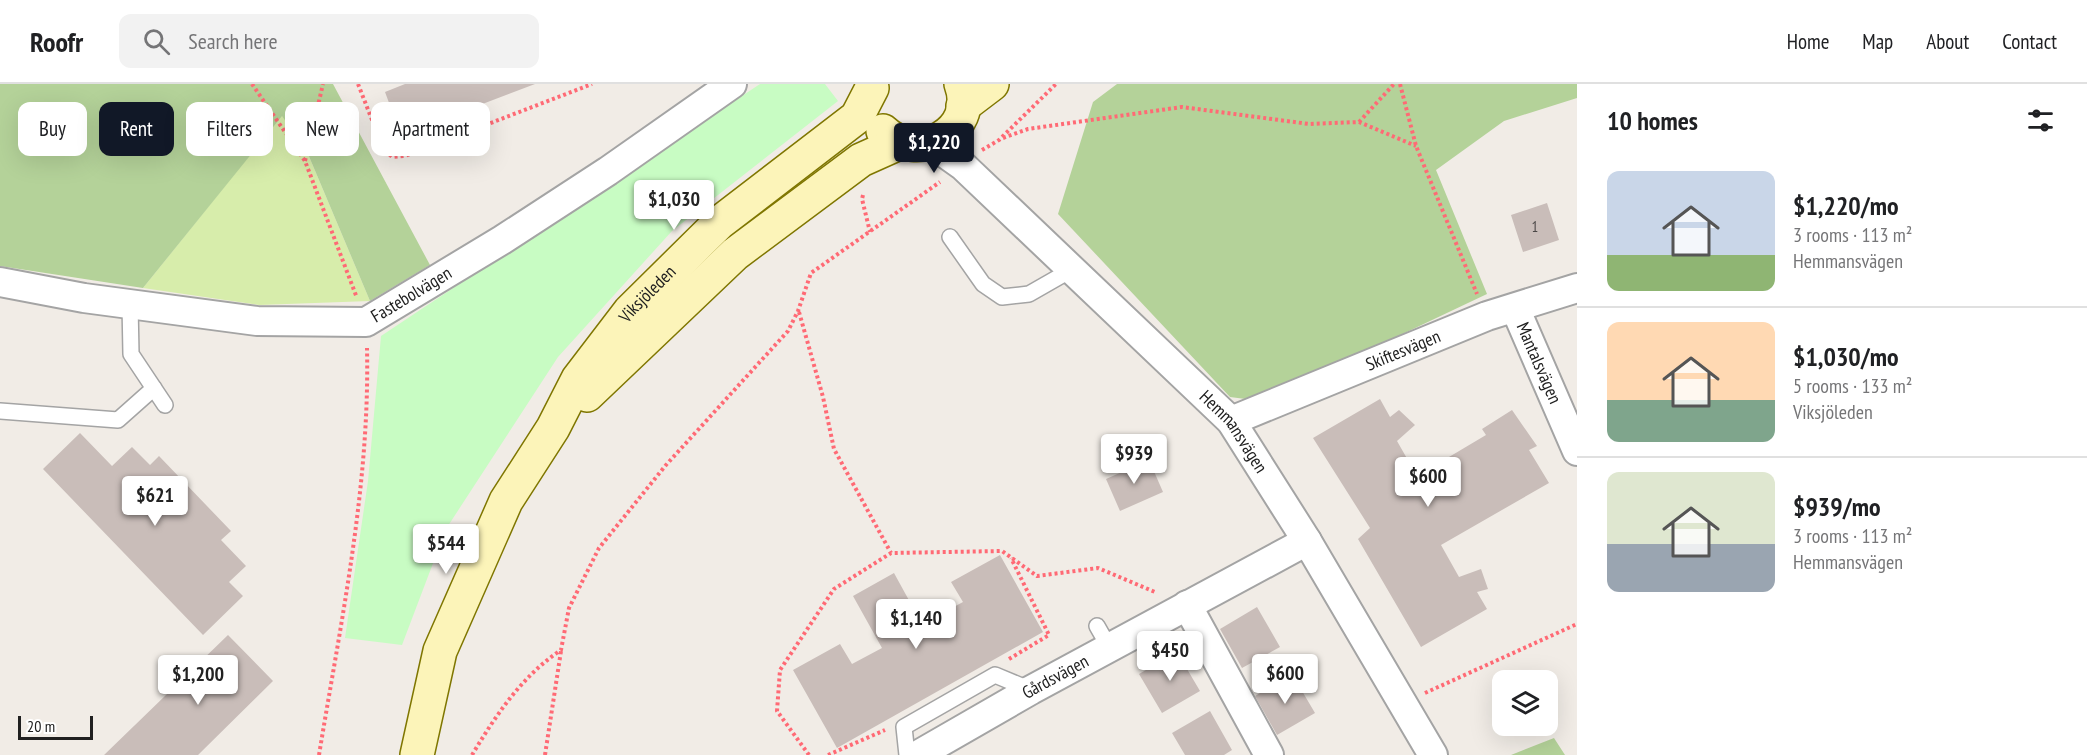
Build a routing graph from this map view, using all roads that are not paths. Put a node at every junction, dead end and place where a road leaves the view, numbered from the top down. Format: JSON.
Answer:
{"nodes":[{"id":1,"x":732,"y":84,"type":"edge"},
{"id":2,"x":992,"y":84,"type":"edge"},
{"id":3,"x":873,"y":86,"type":"edge"},
{"id":4,"x":961,"y":103,"type":"edge"},
{"id":5,"x":899,"y":143,"type":"junction"},
{"id":6,"x":933,"y":160,"type":"junction"},
{"id":7,"x":952,"y":174,"type":"junction"},
{"id":8,"x":950,"y":237,"type":"dead end"},
{"id":9,"x":1071,"y":270,"type":"junction"},
{"id":10,"x":0,"y":282,"type":"edge"},
{"id":11,"x":1577,"y":288,"type":"edge"},
{"id":12,"x":130,"y":304,"type":"junction"},
{"id":13,"x":1515,"y":308,"type":"junction"},
{"id":14,"x":153,"y":388,"type":"junction"},
{"id":15,"x":165,"y":405,"type":"dead end"},
{"id":16,"x":0,"y":411,"type":"edge"},
{"id":17,"x":1231,"y":421,"type":"junction"},
{"id":18,"x":553,"y":428,"type":"junction"},
{"id":19,"x":1577,"y":451,"type":"edge"},
{"id":20,"x":1307,"y":541,"type":"junction"},
{"id":21,"x":1187,"y":605,"type":"junction"},
{"id":22,"x":1031,"y":690,"type":"junction"},
{"id":23,"x":919,"y":754,"type":"edge"},
{"id":24,"x":417,"y":755,"type":"edge"},
{"id":25,"x":1269,"y":755,"type":"edge"},
{"id":26,"x":1433,"y":755,"type":"edge"}],
"edges":[{"from":1,"to":12,"type":"street","name":"Fastebolvägen"},
{"from":2,"to":4,"type":"main road"},
{"from":3,"to":5,"type":"main road"},
{"from":3,"to":18,"type":"main road","name":"Viksjöleden"},
{"from":4,"to":6,"type":"main road"},
{"from":4,"to":7,"type":"street"},
{"from":5,"to":6,"type":"main road"},
{"from":5,"to":18,"type":"main road","name":"Viksjöleden"},
{"from":6,"to":7,"type":"street","name":"Hemmansvägen"},
{"from":7,"to":9,"type":"street","name":"Hemmansvägen"},
{"from":8,"to":9,"type":"lane"},
{"from":9,"to":17,"type":"street","name":"Hemmansvägen"},
{"from":10,"to":12,"type":"street","name":"Fastebolvägen"},
{"from":11,"to":13,"type":"street","name":"Skiftesvägen"},
{"from":12,"to":14,"type":"lane"},
{"from":13,"to":17,"type":"street","name":"Skiftesvägen"},
{"from":13,"to":19,"type":"street","name":"Mantalsvägen"},
{"from":14,"to":15,"type":"lane"},
{"from":14,"to":16,"type":"lane"},
{"from":17,"to":20,"type":"street","name":"Hemmansvägen"},
{"from":18,"to":24,"type":"main road","name":"Viksjöleden"},
{"from":20,"to":21,"type":"street","name":"Gårdsvägen"},
{"from":20,"to":26,"type":"street","name":"Hemmansvägen"},
{"from":21,"to":22,"type":"street","name":"Gårdsvägen"},
{"from":21,"to":25,"type":"street"},
{"from":22,"to":23,"type":"street","name":"Gårdsvägen"},
{"from":22,"to":23,"type":"lane"}]}
